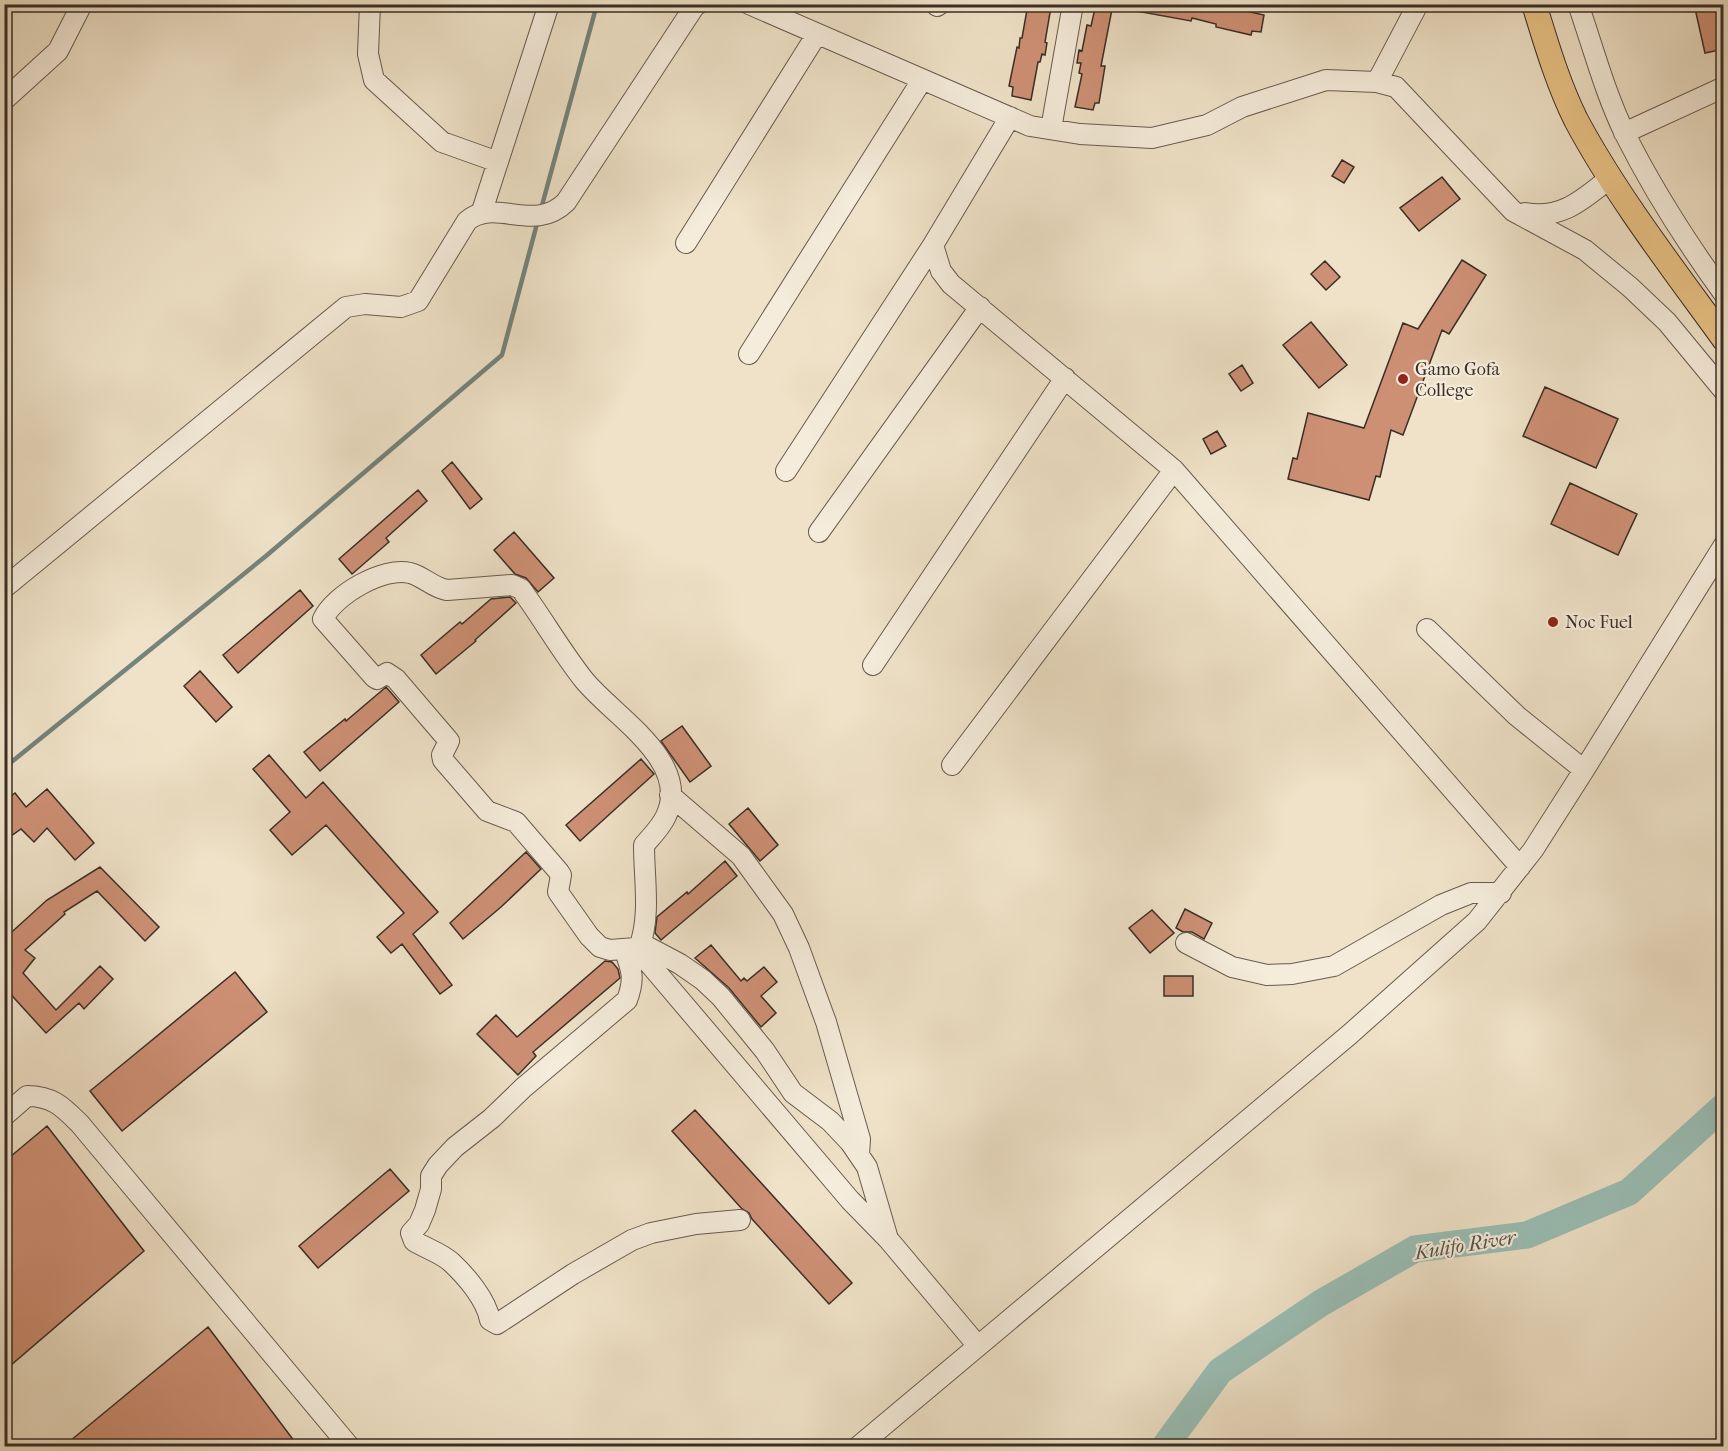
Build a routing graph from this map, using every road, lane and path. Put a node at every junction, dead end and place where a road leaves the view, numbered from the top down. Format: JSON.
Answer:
{"nodes":[{"id":1,"x":82,"y":4,"type":"edge"},
{"id":2,"x":370,"y":4,"type":"edge"},
{"id":3,"x":549,"y":4,"type":"edge"},
{"id":4,"x":698,"y":4,"type":"edge"},
{"id":5,"x":749,"y":4,"type":"edge"},
{"id":6,"x":1073,"y":4,"type":"edge"},
{"id":7,"x":1418,"y":4,"type":"edge"},
{"id":8,"x":1534,"y":4,"type":"edge"},
{"id":9,"x":1578,"y":4,"type":"edge"},
{"id":10,"x":818,"y":34,"type":"junction"},
{"id":11,"x":922,"y":80,"type":"junction"},
{"id":12,"x":1377,"y":82,"type":"junction"},
{"id":13,"x":1724,"y":87,"type":"edge"},
{"id":14,"x":4,"y":100,"type":"edge"},
{"id":15,"x":1010,"y":117,"type":"junction"},
{"id":16,"x":1051,"y":129,"type":"junction"},
{"id":17,"x":1624,"y":133,"type":"junction"},
{"id":18,"x":498,"y":162,"type":"junction"},
{"id":19,"x":1610,"y":178,"type":"junction"},
{"id":20,"x":1513,"y":211,"type":"junction"},
{"id":21,"x":482,"y":212,"type":"junction"},
{"id":22,"x":686,"y":243,"type":"dead end"},
{"id":23,"x":933,"y":245,"type":"junction"},
{"id":24,"x":1724,"y":294,"type":"edge"},
{"id":25,"x":980,"y":308,"type":"junction"},
{"id":26,"x":1724,"y":339,"type":"edge"},
{"id":27,"x":749,"y":354,"type":"dead end"},
{"id":28,"x":1065,"y":378,"type":"junction"},
{"id":29,"x":1724,"y":391,"type":"edge"},
{"id":30,"x":1174,"y":470,"type":"junction"},
{"id":31,"x":786,"y":471,"type":"dead end"},
{"id":32,"x":819,"y":532,"type":"dead end"},
{"id":33,"x":1724,"y":545,"type":"edge"},
{"id":34,"x":4,"y":588,"type":"edge"},
{"id":35,"x":1427,"y":629,"type":"dead end"},
{"id":36,"x":873,"y":664,"type":"dead end"},
{"id":37,"x":952,"y":765,"type":"dead end"},
{"id":38,"x":1584,"y":771,"type":"junction"},
{"id":39,"x":670,"y":795,"type":"junction"},
{"id":40,"x":1520,"y":867,"type":"junction"},
{"id":41,"x":1501,"y":893,"type":"junction"},
{"id":42,"x":1186,"y":943,"type":"dead end"},
{"id":43,"x":632,"y":949,"type":"junction"},
{"id":44,"x":4,"y":1116,"type":"edge"},
{"id":45,"x":859,"y":1155,"type":"junction"},
{"id":46,"x":740,"y":1220,"type":"dead end"},
{"id":47,"x":888,"y":1239,"type":"junction"},
{"id":48,"x":978,"y":1346,"type":"junction"},
{"id":49,"x":348,"y":1446,"type":"edge"},
{"id":50,"x":859,"y":1446,"type":"edge"}],
"edges":[{"from":1,"to":14,"type":"street"},
{"from":2,"to":18,"type":"street"},
{"from":3,"to":18,"type":"street"},
{"from":4,"to":21,"type":"street"},
{"from":5,"to":10,"type":"street"},
{"from":6,"to":16,"type":"street"},
{"from":7,"to":12,"type":"street"},
{"from":8,"to":19,"type":"main road"},
{"from":9,"to":17,"type":"street"},
{"from":10,"to":11,"type":"street"},
{"from":10,"to":22,"type":"street"},
{"from":11,"to":15,"type":"street"},
{"from":11,"to":27,"type":"street"},
{"from":12,"to":16,"type":"street"},
{"from":12,"to":20,"type":"street"},
{"from":13,"to":17,"type":"street"},
{"from":15,"to":16,"type":"street"},
{"from":15,"to":23,"type":"street"},
{"from":17,"to":24,"type":"street"},
{"from":18,"to":21,"type":"street"},
{"from":19,"to":20,"type":"street"},
{"from":19,"to":26,"type":"main road"},
{"from":20,"to":29,"type":"street"},
{"from":21,"to":34,"type":"street"},
{"from":23,"to":25,"type":"street"},
{"from":23,"to":31,"type":"street"},
{"from":25,"to":28,"type":"street"},
{"from":25,"to":32,"type":"street"},
{"from":28,"to":30,"type":"street"},
{"from":28,"to":36,"type":"street"},
{"from":30,"to":37,"type":"street"},
{"from":30,"to":40,"type":"street"},
{"from":33,"to":38,"type":"street"},
{"from":35,"to":38,"type":"street"},
{"from":38,"to":40,"type":"street"},
{"from":39,"to":43,"type":"street"},
{"from":39,"to":43,"type":"street"},
{"from":39,"to":45,"type":"street"},
{"from":40,"to":41,"type":"street"},
{"from":41,"to":42,"type":"street"},
{"from":41,"to":48,"type":"street"},
{"from":43,"to":45,"type":"street"},
{"from":43,"to":46,"type":"street"},
{"from":43,"to":47,"type":"street"},
{"from":44,"to":49,"type":"street"},
{"from":45,"to":47,"type":"street"},
{"from":47,"to":48,"type":"street"},
{"from":48,"to":50,"type":"street"}]}
